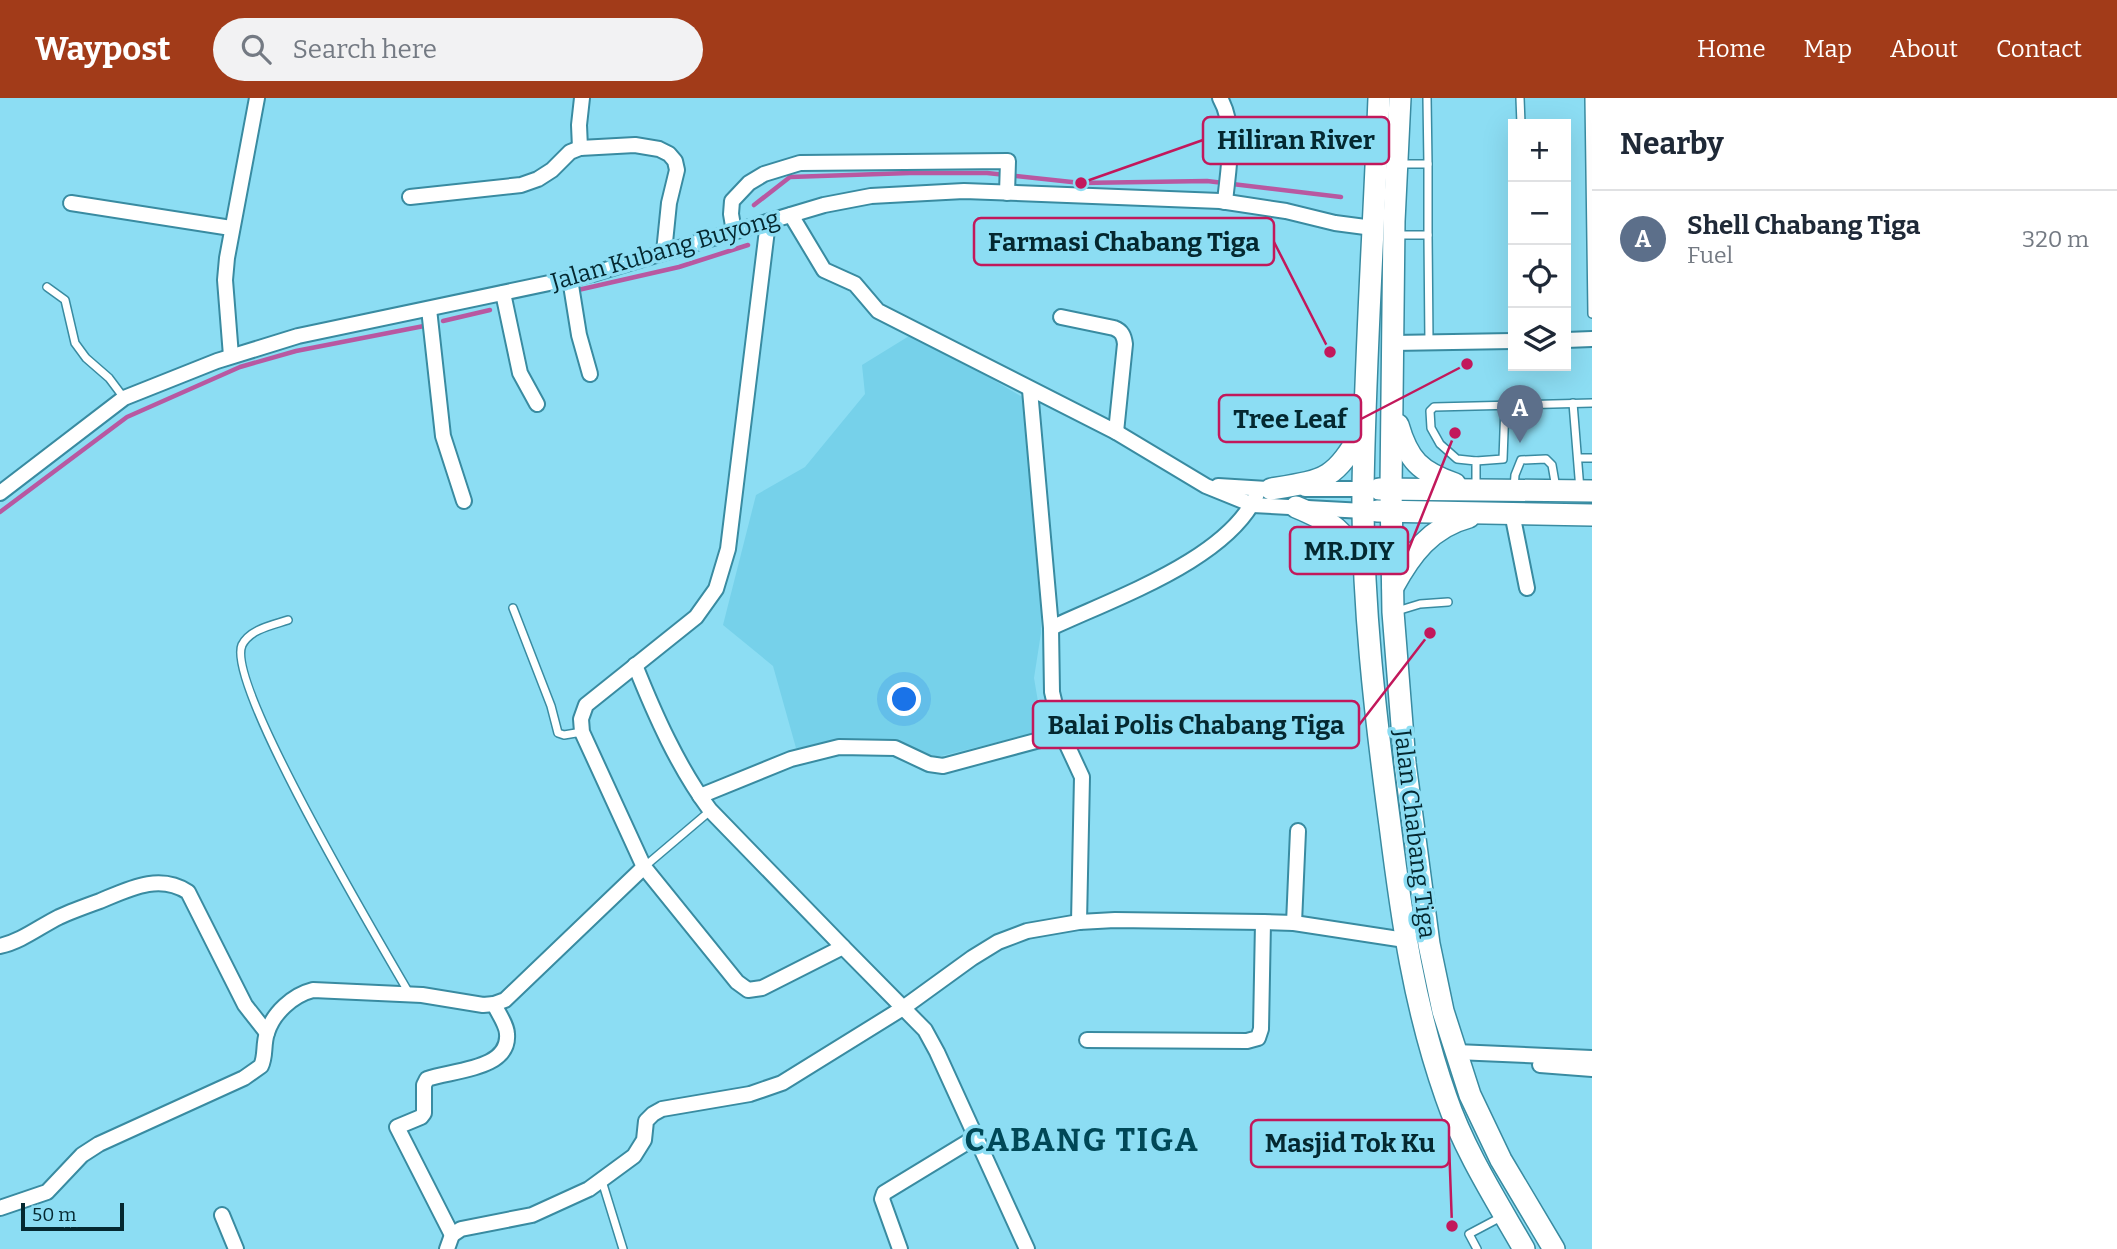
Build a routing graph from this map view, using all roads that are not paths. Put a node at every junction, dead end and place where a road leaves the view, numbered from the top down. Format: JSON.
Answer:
{"nodes":[{"id":1,"x":257,"y":98,"type":"edge"},
{"id":2,"x":582,"y":98,"type":"edge"},
{"id":3,"x":1220,"y":98,"type":"edge"},
{"id":4,"x":1379,"y":98,"type":"edge"},
{"id":5,"x":1400,"y":98,"type":"edge"},
{"id":6,"x":1427,"y":98,"type":"edge"},
{"id":7,"x":1520,"y":98,"type":"edge"},
{"id":8,"x":1589,"y":98,"type":"edge"},
{"id":9,"x":1521,"y":119,"type":"edge"},
{"id":10,"x":580,"y":148,"type":"junction"},
{"id":11,"x":1427,"y":164,"type":"junction"},
{"id":12,"x":1389,"y":169,"type":"junction"},
{"id":13,"x":1007,"y":193,"type":"junction"},
{"id":14,"x":410,"y":197,"type":"dead end"},
{"id":15,"x":1225,"y":202,"type":"junction"},
{"id":16,"x":71,"y":203,"type":"dead end"},
{"id":17,"x":791,"y":215,"type":"junction"},
{"id":18,"x":768,"y":222,"type":"junction"},
{"id":19,"x":1384,"y":226,"type":"junction"},
{"id":20,"x":231,"y":228,"type":"junction"},
{"id":21,"x":734,"y":232,"type":"junction"},
{"id":22,"x":1428,"y":235,"type":"junction"},
{"id":23,"x":664,"y":252,"type":"junction"},
{"id":24,"x":569,"y":279,"type":"junction"},
{"id":25,"x":47,"y":287,"type":"dead end"},
{"id":26,"x":503,"y":293,"type":"junction"},
{"id":27,"x":429,"y":309,"type":"junction"},
{"id":28,"x":1592,"y":314,"type":"edge"},
{"id":29,"x":1061,"y":317,"type":"dead end"},
{"id":30,"x":1592,"y":339,"type":"edge"},
{"id":31,"x":1571,"y":340,"type":"edge"},
{"id":32,"x":1508,"y":341,"type":"edge"},
{"id":33,"x":1429,"y":342,"type":"junction"},
{"id":34,"x":1393,"y":343,"type":"junction"},
{"id":35,"x":231,"y":356,"type":"junction"},
{"id":36,"x":590,"y":374,"type":"dead end"},
{"id":37,"x":1030,"y":390,"type":"junction"},
{"id":38,"x":124,"y":398,"type":"junction"},
{"id":39,"x":1573,"y":403,"type":"junction"},
{"id":40,"x":1592,"y":403,"type":"edge"},
{"id":41,"x":537,"y":404,"type":"dead end"},
{"id":42,"x":1505,"y":405,"type":"junction"},
{"id":43,"x":1392,"y":406,"type":"junction"},
{"id":44,"x":1366,"y":426,"type":"junction"},
{"id":45,"x":1116,"y":432,"type":"junction"},
{"id":46,"x":1578,"y":458,"type":"junction"},
{"id":47,"x":1592,"y":458,"type":"edge"},
{"id":48,"x":1476,"y":461,"type":"junction"},
{"id":49,"x":1206,"y":486,"type":"junction"},
{"id":50,"x":1472,"y":488,"type":"junction"},
{"id":51,"x":1265,"y":489,"type":"junction"},
{"id":52,"x":1363,"y":489,"type":"junction"},
{"id":53,"x":1391,"y":489,"type":"junction"},
{"id":54,"x":1514,"y":489,"type":"junction"},
{"id":55,"x":1556,"y":490,"type":"junction"},
{"id":56,"x":1586,"y":490,"type":"edge"},
{"id":57,"x":0,"y":493,"type":"edge"},
{"id":58,"x":464,"y":501,"type":"dead end"},
{"id":59,"x":1254,"y":505,"type":"junction"},
{"id":60,"x":1296,"y":507,"type":"junction"},
{"id":61,"x":1392,"y":511,"type":"junction"},
{"id":62,"x":1364,"y":512,"type":"junction"},
{"id":63,"x":1488,"y":513,"type":"junction"},
{"id":64,"x":1512,"y":513,"type":"junction"},
{"id":65,"x":1592,"y":515,"type":"edge"},
{"id":66,"x":1365,"y":571,"type":"junction"},
{"id":67,"x":1393,"y":587,"type":"junction"},
{"id":68,"x":1527,"y":588,"type":"dead end"},
{"id":69,"x":1448,"y":602,"type":"dead end"},
{"id":70,"x":513,"y":608,"type":"dead end"},
{"id":71,"x":1393,"y":612,"type":"junction"},
{"id":72,"x":288,"y":620,"type":"dead end"},
{"id":73,"x":1051,"y":628,"type":"junction"},
{"id":74,"x":635,"y":665,"type":"junction"},
{"id":75,"x":582,"y":732,"type":"junction"},
{"id":76,"x":1062,"y":734,"type":"junction"},
{"id":77,"x":700,"y":796,"type":"junction"},
{"id":78,"x":710,"y":810,"type":"junction"},
{"id":79,"x":1298,"y":831,"type":"dead end"},
{"id":80,"x":644,"y":867,"type":"junction"},
{"id":81,"x":1079,"y":922,"type":"junction"},
{"id":82,"x":1263,"y":922,"type":"junction"},
{"id":83,"x":1294,"y":923,"type":"junction"},
{"id":84,"x":1405,"y":940,"type":"junction"},
{"id":85,"x":0,"y":946,"type":"edge"},
{"id":86,"x":843,"y":947,"type":"junction"},
{"id":87,"x":410,"y":994,"type":"junction"},
{"id":88,"x":494,"y":1004,"type":"junction"},
{"id":89,"x":903,"y":1008,"type":"junction"},
{"id":90,"x":267,"y":1033,"type":"junction"},
{"id":91,"x":1087,"y":1040,"type":"dead end"},
{"id":92,"x":1457,"y":1056,"type":"junction"},
{"id":93,"x":1592,"y":1058,"type":"edge"},
{"id":94,"x":1592,"y":1069,"type":"edge"},
{"id":95,"x":976,"y":1138,"type":"junction"},
{"id":96,"x":601,"y":1181,"type":"junction"},
{"id":97,"x":0,"y":1208,"type":"edge"},
{"id":98,"x":222,"y":1215,"type":"dead end"},
{"id":99,"x":1505,"y":1215,"type":"junction"},
{"id":100,"x":450,"y":1242,"type":"edge"},
{"id":101,"x":236,"y":1249,"type":"edge"},
{"id":102,"x":624,"y":1249,"type":"edge"},
{"id":103,"x":900,"y":1249,"type":"edge"},
{"id":104,"x":1027,"y":1249,"type":"edge"},
{"id":105,"x":1477,"y":1249,"type":"edge"},
{"id":106,"x":1524,"y":1249,"type":"edge"},
{"id":107,"x":1554,"y":1249,"type":"edge"}],
"edges":[{"from":1,"to":20,"type":"street"},
{"from":2,"to":10,"type":"street"},
{"from":3,"to":15,"type":"street"},
{"from":4,"to":12,"type":"main road","name":"Jalan Chabang Tiga"},
{"from":5,"to":12,"type":"main road","name":"Jalan Chabang Tiga"},
{"from":6,"to":11,"type":"lane"},
{"from":7,"to":9,"type":"lane"},
{"from":8,"to":28,"type":"lane"},
{"from":10,"to":14,"type":"street"},
{"from":10,"to":23,"type":"street"},
{"from":11,"to":12,"type":"lane"},
{"from":11,"to":22,"type":"lane"},
{"from":12,"to":19,"type":"main road","name":"Jalan Chabang Tiga"},
{"from":13,"to":15,"type":"street","name":"Jalan Kubang Buyong"},
{"from":13,"to":17,"type":"street","name":"Jalan Kubang Buyong"},
{"from":13,"to":21,"type":"street"},
{"from":15,"to":19,"type":"street","name":"Jalan Kubang Buyong"},
{"from":16,"to":20,"type":"street"},
{"from":17,"to":18,"type":"street","name":"Jalan Kubang Buyong"},
{"from":17,"to":37,"type":"street"},
{"from":18,"to":21,"type":"street","name":"Jalan Kubang Buyong"},
{"from":18,"to":74,"type":"street"},
{"from":19,"to":22,"type":"lane"},
{"from":19,"to":34,"type":"main road","name":"Jalan Chabang Tiga"},
{"from":19,"to":44,"type":"main road","name":"Jalan Chabang Tiga"},
{"from":20,"to":35,"type":"street"},
{"from":21,"to":23,"type":"street","name":"Jalan Kubang Buyong"},
{"from":22,"to":33,"type":"lane"},
{"from":23,"to":24,"type":"street","name":"Jalan Kubang Buyong"},
{"from":24,"to":26,"type":"street","name":"Jalan Kubang Buyong"},
{"from":24,"to":36,"type":"street"},
{"from":25,"to":38,"type":"lane"},
{"from":26,"to":27,"type":"street","name":"Jalan Kubang Buyong"},
{"from":26,"to":41,"type":"street"},
{"from":27,"to":35,"type":"street","name":"Jalan Kubang Buyong"},
{"from":27,"to":58,"type":"street"},
{"from":29,"to":45,"type":"street"},
{"from":30,"to":31,"type":"street"},
{"from":32,"to":33,"type":"street"},
{"from":33,"to":34,"type":"street"},
{"from":34,"to":43,"type":"main road","name":"Jalan Chabang Tiga"},
{"from":35,"to":38,"type":"street","name":"Jalan Kubang Buyong"},
{"from":37,"to":45,"type":"street"},
{"from":37,"to":73,"type":"street"},
{"from":38,"to":57,"type":"street","name":"Jalan Kubang Buyong"},
{"from":39,"to":40,"type":"lane"},
{"from":39,"to":42,"type":"lane"},
{"from":39,"to":46,"type":"lane"},
{"from":42,"to":48,"type":"lane"},
{"from":42,"to":48,"type":"lane"},
{"from":43,"to":50,"type":"main road"},
{"from":43,"to":53,"type":"main road","name":"Jalan Chabang Tiga"},
{"from":44,"to":51,"type":"main road"},
{"from":44,"to":52,"type":"main road","name":"Jalan Chabang Tiga"},
{"from":45,"to":49,"type":"street"},
{"from":46,"to":47,"type":"lane"},
{"from":46,"to":56,"type":"lane"},
{"from":48,"to":50,"type":"lane"},
{"from":49,"to":51,"type":"street"},
{"from":49,"to":59,"type":"street"},
{"from":50,"to":53,"type":"main road"},
{"from":50,"to":54,"type":"main road"},
{"from":51,"to":52,"type":"street"},
{"from":51,"to":59,"type":"street"},
{"from":52,"to":53,"type":"main road"},
{"from":52,"to":62,"type":"main road","name":"Jalan Chabang Tiga"},
{"from":53,"to":61,"type":"main road","name":"Jalan Chabang Tiga"},
{"from":54,"to":55,"type":"main road"},
{"from":54,"to":55,"type":"lane"},
{"from":55,"to":56,"type":"main road"},
{"from":59,"to":60,"type":"street"},
{"from":59,"to":73,"type":"street"},
{"from":60,"to":62,"type":"street"},
{"from":60,"to":66,"type":"main road"},
{"from":61,"to":62,"type":"main road"},
{"from":61,"to":63,"type":"main road"},
{"from":61,"to":67,"type":"main road","name":"Jalan Chabang Tiga"},
{"from":62,"to":66,"type":"main road","name":"Jalan Chabang Tiga"},
{"from":63,"to":64,"type":"main road"},
{"from":63,"to":67,"type":"main road"},
{"from":64,"to":65,"type":"main road"},
{"from":64,"to":68,"type":"street"},
{"from":66,"to":84,"type":"main road","name":"Jalan Chabang Tiga"},
{"from":67,"to":71,"type":"main road","name":"Jalan Chabang Tiga"},
{"from":69,"to":71,"type":"lane"},
{"from":70,"to":75,"type":"lane"},
{"from":71,"to":92,"type":"main road","name":"Jalan Chabang Tiga"},
{"from":72,"to":87,"type":"lane"},
{"from":73,"to":76,"type":"street"},
{"from":74,"to":75,"type":"street"},
{"from":74,"to":77,"type":"street"},
{"from":75,"to":80,"type":"street"},
{"from":76,"to":77,"type":"street"},
{"from":76,"to":81,"type":"street"},
{"from":77,"to":78,"type":"street"},
{"from":78,"to":80,"type":"lane"},
{"from":78,"to":86,"type":"street"},
{"from":79,"to":83,"type":"street"},
{"from":80,"to":86,"type":"street"},
{"from":80,"to":88,"type":"street"},
{"from":81,"to":82,"type":"street"},
{"from":81,"to":89,"type":"street"},
{"from":82,"to":83,"type":"street"},
{"from":82,"to":91,"type":"street"},
{"from":83,"to":84,"type":"street"},
{"from":84,"to":99,"type":"main road","name":"Jalan Chabang Tiga"},
{"from":85,"to":90,"type":"street"},
{"from":86,"to":89,"type":"street"},
{"from":87,"to":88,"type":"street"},
{"from":87,"to":90,"type":"street"},
{"from":88,"to":100,"type":"street"},
{"from":89,"to":95,"type":"street"},
{"from":89,"to":96,"type":"street"},
{"from":90,"to":97,"type":"street"},
{"from":92,"to":93,"type":"street"},
{"from":92,"to":94,"type":"street"},
{"from":92,"to":107,"type":"main road","name":"Jalan Chabang Tiga"},
{"from":95,"to":103,"type":"street"},
{"from":95,"to":104,"type":"street"},
{"from":96,"to":100,"type":"street"},
{"from":96,"to":102,"type":"lane"},
{"from":98,"to":101,"type":"street"},
{"from":99,"to":105,"type":"lane"},
{"from":99,"to":106,"type":"main road","name":"Jalan Chabang Tiga"}]}
